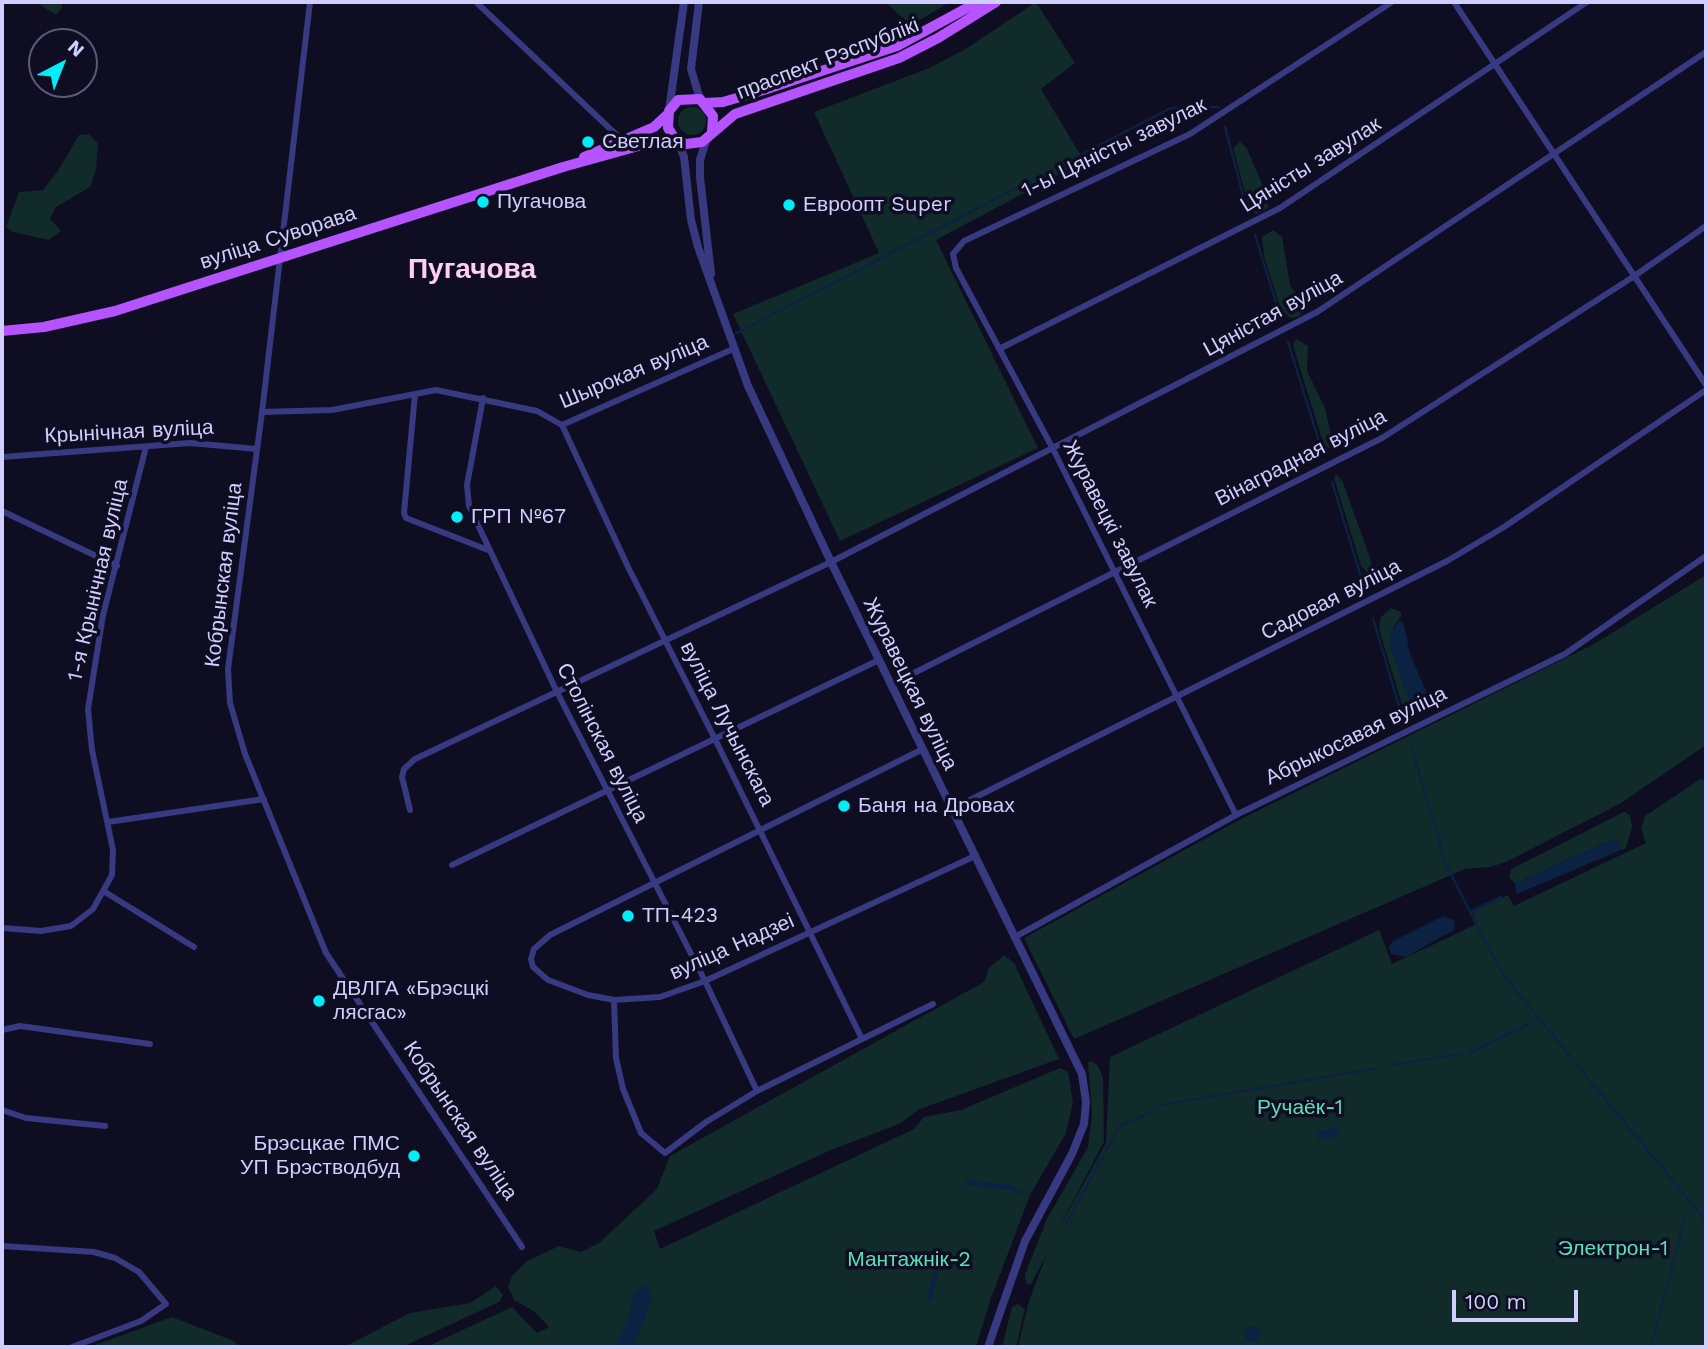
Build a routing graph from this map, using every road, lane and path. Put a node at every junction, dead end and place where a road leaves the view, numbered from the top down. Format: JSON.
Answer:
{"nodes":[{"id":1,"x":310,"y":2,"type":"edge"},
{"id":2,"x":476,"y":2,"type":"edge"},
{"id":3,"x":684,"y":2,"type":"edge"},
{"id":4,"x":699,"y":2,"type":"edge"},
{"id":5,"x":978,"y":2,"type":"edge"},
{"id":6,"x":996,"y":2,"type":"edge"},
{"id":7,"x":1392,"y":2,"type":"edge"},
{"id":8,"x":1454,"y":2,"type":"edge"},
{"id":9,"x":1587,"y":2,"type":"edge"},
{"id":10,"x":1706,"y":52,"type":"edge"},
{"id":11,"x":1495,"y":65,"type":"junction"},
{"id":12,"x":703,"y":101,"type":"junction"},
{"id":13,"x":668,"y":113,"type":"junction"},
{"id":14,"x":710,"y":134,"type":"junction"},
{"id":15,"x":622,"y":140,"type":"junction"},
{"id":16,"x":677,"y":140,"type":"junction"},
{"id":17,"x":1553,"y":157,"type":"junction"},
{"id":18,"x":563,"y":167,"type":"junction"},
{"id":19,"x":1706,"y":226,"type":"edge"},
{"id":20,"x":954,"y":251,"type":"joint"},
{"id":21,"x":280,"y":256,"type":"junction"},
{"id":22,"x":1633,"y":277,"type":"junction"},
{"id":23,"x":712,"y":287,"type":"junction"},
{"id":24,"x":2,"y":331,"type":"edge"},
{"id":25,"x":733,"y":349,"type":"junction"},
{"id":26,"x":999,"y":349,"type":"junction"},
{"id":27,"x":1706,"y":387,"type":"edge"},
{"id":28,"x":415,"y":394,"type":"junction"},
{"id":29,"x":483,"y":398,"type":"junction"},
{"id":30,"x":262,"y":412,"type":"junction"},
{"id":31,"x":562,"y":425,"type":"junction"},
{"id":32,"x":146,"y":447,"type":"junction"},
{"id":33,"x":257,"y":449,"type":"junction"},
{"id":34,"x":1052,"y":449,"type":"junction"},
{"id":35,"x":2,"y":457,"type":"edge"},
{"id":36,"x":2,"y":511,"type":"edge"},
{"id":37,"x":488,"y":550,"type":"junction"},
{"id":38,"x":1706,"y":556,"type":"edge"},
{"id":39,"x":831,"y":562,"type":"junction"},
{"id":40,"x":117,"y":566,"type":"junction"},
{"id":41,"x":1115,"y":572,"type":"junction"},
{"id":42,"x":665,"y":642,"type":"junction"},
{"id":43,"x":879,"y":660,"type":"junction"},
{"id":44,"x":890,"y":685,"type":"junction"},
{"id":45,"x":556,"y":692,"type":"junction"},
{"id":46,"x":1178,"y":696,"type":"junction"},
{"id":47,"x":716,"y":739,"type":"junction"},
{"id":48,"x":923,"y":749,"type":"junction"},
{"id":49,"x":607,"y":791,"type":"junction"},
{"id":50,"x":264,"y":799,"type":"junction"},
{"id":51,"x":952,"y":809,"type":"junction"},
{"id":52,"x":410,"y":810,"type":"dead end"},
{"id":53,"x":1236,"y":815,"type":"junction"},
{"id":54,"x":108,"y":822,"type":"junction"},
{"id":55,"x":761,"y":831,"type":"junction"},
{"id":56,"x":975,"y":856,"type":"junction"},
{"id":57,"x":452,"y":865,"type":"dead end"},
{"id":58,"x":653,"y":883,"type":"junction"},
{"id":59,"x":105,"y":892,"type":"junction"},
{"id":60,"x":2,"y":928,"type":"edge"},
{"id":61,"x":811,"y":932,"type":"junction"},
{"id":62,"x":1015,"y":937,"type":"junction"},
{"id":63,"x":194,"y":947,"type":"dead end"},
{"id":64,"x":705,"y":981,"type":"junction"},
{"id":65,"x":614,"y":1000,"type":"junction"},
{"id":66,"x":933,"y":1004,"type":"dead end"},
{"id":67,"x":2,"y":1031,"type":"edge"},
{"id":68,"x":862,"y":1039,"type":"junction"},
{"id":69,"x":149,"y":1044,"type":"dead end"},
{"id":70,"x":757,"y":1091,"type":"junction"},
{"id":71,"x":2,"y":1110,"type":"edge"},
{"id":72,"x":105,"y":1126,"type":"dead end"},
{"id":73,"x":2,"y":1246,"type":"edge"},
{"id":74,"x":522,"y":1247,"type":"dead end"},
{"id":75,"x":72,"y":1347,"type":"edge"},
{"id":76,"x":988,"y":1347,"type":"edge"}],
"edges":[{"from":1,"to":21,"type":"street","name":"Кобрынская вуліца"},
{"from":2,"to":15,"type":"street"},
{"from":3,"to":13,"type":"street"},
{"from":4,"to":12,"type":"street"},
{"from":5,"to":12,"type":"main road","name":"праспект Рэспублікі"},
{"from":6,"to":14,"type":"main road","name":"праспект Рэспублікі"},
{"from":7,"to":20,"type":"street","name":"1-ы Цяністы завулак"},
{"from":8,"to":11,"type":"street"},
{"from":9,"to":11,"type":"street","name":"Цяністы завулак"},
{"from":10,"to":17,"type":"street","name":"Цяністая вуліца"},
{"from":11,"to":17,"type":"street"},
{"from":11,"to":26,"type":"street","name":"Цяністы завулак"},
{"from":12,"to":13,"type":"main road","name":"праспект Рэспублікі"},
{"from":12,"to":14,"type":"main road","name":"праспект Рэспублікі"},
{"from":13,"to":15,"type":"main road","name":"вуліца Суворава"},
{"from":13,"to":16,"type":"main road"},
{"from":14,"to":16,"type":"main road","name":"праспект Рэспублікі"},
{"from":14,"to":23,"type":"street","name":"Журавецкая вуліца"},
{"from":15,"to":18,"type":"main road","name":"вуліца Суворава"},
{"from":16,"to":18,"type":"main road","name":"вуліца Суворава"},
{"from":16,"to":23,"type":"street","name":"Журавецкая вуліца"},
{"from":17,"to":22,"type":"street"},
{"from":17,"to":34,"type":"street","name":"Цяністая вуліца"},
{"from":18,"to":21,"type":"main road","name":"вуліца Суворава"},
{"from":19,"to":22,"type":"street","name":"Вінаградная вуліца"},
{"from":20,"to":26,"type":"street","name":"Журавецкі завулак"},
{"from":21,"to":24,"type":"main road","name":"вуліца Суворава"},
{"from":21,"to":30,"type":"street","name":"Кобрынская вуліца"},
{"from":22,"to":27,"type":"street"},
{"from":22,"to":41,"type":"street","name":"Вінаградная вуліца"},
{"from":23,"to":25,"type":"street","name":"Журавецкая вуліца"},
{"from":25,"to":31,"type":"street","name":"Шырокая вуліца"},
{"from":25,"to":39,"type":"street","name":"Журавецкая вуліца"},
{"from":26,"to":34,"type":"street","name":"Журавецкі завулак"},
{"from":27,"to":46,"type":"street","name":"Садовая вуліца"},
{"from":28,"to":29,"type":"street","name":"Шырокая вуліца"},
{"from":28,"to":30,"type":"street","name":"Шырокая вуліца"},
{"from":28,"to":37,"type":"street"},
{"from":29,"to":31,"type":"street","name":"Шырокая вуліца"},
{"from":29,"to":37,"type":"street","name":"Столінская вуліца"},
{"from":30,"to":33,"type":"street","name":"Кобрынская вуліца"},
{"from":31,"to":42,"type":"street","name":"вуліца Лучынскага"},
{"from":32,"to":33,"type":"street","name":"Крынічная вуліца"},
{"from":32,"to":35,"type":"street","name":"Крынічная вуліца"},
{"from":32,"to":40,"type":"street","name":"1-я Крынічная вуліца"},
{"from":33,"to":50,"type":"street","name":"Кобрынская вуліца"},
{"from":34,"to":39,"type":"street","name":"Цяністая вуліца"},
{"from":34,"to":41,"type":"street","name":"Журавецкі завулак"},
{"from":36,"to":40,"type":"street"},
{"from":37,"to":45,"type":"street","name":"Столінская вуліца"},
{"from":38,"to":53,"type":"street","name":"Абрыкосавая вуліца"},
{"from":39,"to":42,"type":"street","name":"Цяністая вуліца"},
{"from":39,"to":43,"type":"street","name":"Журавецкая вуліца"},
{"from":40,"to":54,"type":"street","name":"1-я Крынічная вуліца"},
{"from":41,"to":44,"type":"street","name":"Вінаградная вуліца"},
{"from":41,"to":46,"type":"street","name":"Журавецкі завулак"},
{"from":42,"to":45,"type":"street","name":"Цяністая вуліца"},
{"from":42,"to":47,"type":"street","name":"вуліца Лучынскага"},
{"from":43,"to":44,"type":"street","name":"Журавецкая вуліца"},
{"from":43,"to":47,"type":"street"},
{"from":44,"to":48,"type":"street","name":"Журавецкая вуліца"},
{"from":45,"to":49,"type":"street","name":"Столінская вуліца"},
{"from":45,"to":52,"type":"street","name":"Цяністая вуліца"},
{"from":46,"to":51,"type":"street","name":"Садовая вуліца"},
{"from":46,"to":53,"type":"street","name":"Журавецкі завулак"},
{"from":47,"to":49,"type":"street"},
{"from":47,"to":55,"type":"street","name":"вуліца Лучынскага"},
{"from":48,"to":51,"type":"street","name":"Журавецкая вуліца"},
{"from":48,"to":55,"type":"street"},
{"from":49,"to":57,"type":"street"},
{"from":49,"to":58,"type":"street","name":"Столінская вуліца"},
{"from":50,"to":54,"type":"street"},
{"from":50,"to":74,"type":"street","name":"Кобрынская вуліца"},
{"from":51,"to":56,"type":"street","name":"Журавецкая вуліца"},
{"from":53,"to":62,"type":"street","name":"Абрыкосавая вуліца"},
{"from":54,"to":59,"type":"street","name":"1-я Крынічная вуліца"},
{"from":55,"to":58,"type":"street"},
{"from":55,"to":61,"type":"street","name":"вуліца Лучынскага"},
{"from":56,"to":61,"type":"street","name":"вуліца Надзеі"},
{"from":56,"to":62,"type":"street","name":"Журавецкая вуліца"},
{"from":58,"to":64,"type":"street","name":"Столінская вуліца"},
{"from":58,"to":65,"type":"street","name":"вуліца Надзеі"},
{"from":59,"to":60,"type":"street","name":"1-я Крынічная вуліца"},
{"from":59,"to":63,"type":"street"},
{"from":61,"to":64,"type":"street","name":"вуліца Надзеі"},
{"from":61,"to":68,"type":"street","name":"вуліца Лучынскага"},
{"from":62,"to":76,"type":"street","name":"Журавецкая вуліца"},
{"from":64,"to":65,"type":"street","name":"вуліца Надзеі"},
{"from":64,"to":70,"type":"street","name":"Столінская вуліца"},
{"from":65,"to":70,"type":"street"},
{"from":66,"to":68,"type":"street"},
{"from":67,"to":69,"type":"street"},
{"from":68,"to":70,"type":"street"},
{"from":71,"to":72,"type":"street"},
{"from":73,"to":75,"type":"street"}]}
